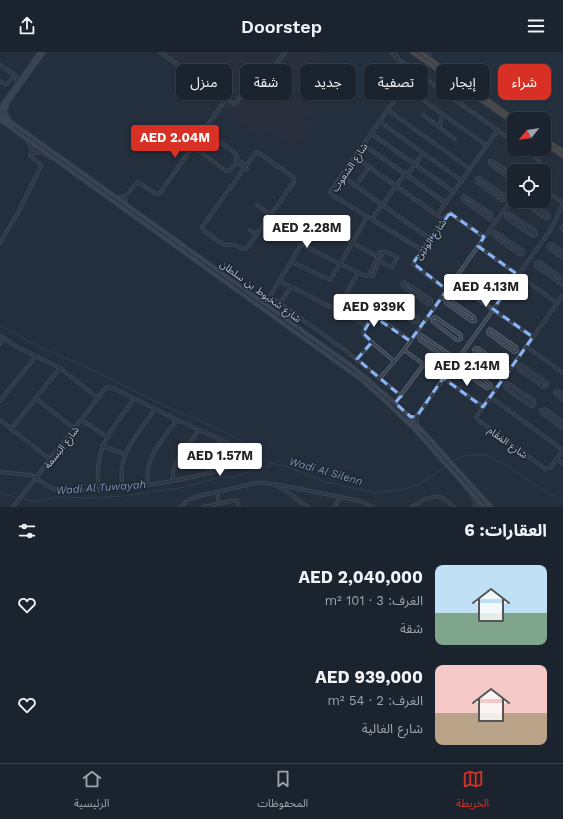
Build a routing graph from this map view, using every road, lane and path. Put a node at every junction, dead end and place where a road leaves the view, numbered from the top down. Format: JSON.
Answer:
{"nodes":[{"id":1,"x":40,"y":52,"type":"edge"},
{"id":2,"x":44,"y":52,"type":"edge"},
{"id":3,"x":160,"y":52,"type":"edge"},
{"id":4,"x":285,"y":52,"type":"edge"},
{"id":5,"x":388,"y":52,"type":"edge"},
{"id":6,"x":393,"y":52,"type":"edge"},
{"id":7,"x":412,"y":52,"type":"edge"},
{"id":8,"x":420,"y":52,"type":"edge"},
{"id":9,"x":427,"y":52,"type":"edge"},
{"id":10,"x":432,"y":61,"type":"junction"},
{"id":11,"x":177,"y":64,"type":"edge"},
{"id":12,"x":405,"y":64,"type":"edge"},
{"id":13,"x":0,"y":65,"type":"edge"},
{"id":14,"x":13,"y":77,"type":"dead end"},
{"id":15,"x":428,"y":80,"type":"edge"},
{"id":16,"x":0,"y":81,"type":"edge"},
{"id":17,"x":16,"y":86,"type":"junction"},
{"id":18,"x":225,"y":100,"type":"edge"},
{"id":19,"x":228,"y":100,"type":"edge"},
{"id":20,"x":395,"y":100,"type":"edge"},
{"id":21,"x":422,"y":100,"type":"edge"},
{"id":22,"x":7,"y":101,"type":"junction"},
{"id":23,"x":1,"y":107,"type":"edge"},
{"id":24,"x":388,"y":110,"type":"junction"},
{"id":25,"x":442,"y":114,"type":"junction"},
{"id":26,"x":507,"y":114,"type":"edge"},
{"id":27,"x":0,"y":115,"type":"edge"},
{"id":28,"x":423,"y":115,"type":"dead end"},
{"id":29,"x":507,"y":118,"type":"edge"},
{"id":30,"x":0,"y":120,"type":"edge"},
{"id":31,"x":10,"y":121,"type":"junction"},
{"id":32,"x":380,"y":122,"type":"junction"},
{"id":33,"x":438,"y":126,"type":"junction"},
{"id":34,"x":204,"y":130,"type":"junction"},
{"id":35,"x":498,"y":130,"type":"junction"},
{"id":36,"x":23,"y":131,"type":"junction"},
{"id":37,"x":20,"y":134,"type":"junction"},
{"id":38,"x":372,"y":134,"type":"junction"},
{"id":39,"x":507,"y":137,"type":"edge"},
{"id":40,"x":455,"y":139,"type":"dead end"},
{"id":41,"x":551,"y":143,"type":"edge"},
{"id":42,"x":364,"y":145,"type":"junction"},
{"id":43,"x":193,"y":146,"type":"junction"},
{"id":44,"x":487,"y":146,"type":"junction"},
{"id":45,"x":551,"y":148,"type":"edge"},
{"id":46,"x":563,"y":151,"type":"edge"},
{"id":47,"x":423,"y":153,"type":"junction"},
{"id":48,"x":31,"y":154,"type":"junction"},
{"id":49,"x":355,"y":156,"type":"junction"},
{"id":50,"x":534,"y":156,"type":"edge"},
{"id":51,"x":563,"y":156,"type":"edge"},
{"id":52,"x":55,"y":160,"type":"junction"},
{"id":53,"x":237,"y":161,"type":"junction"},
{"id":54,"x":414,"y":164,"type":"junction"},
{"id":55,"x":537,"y":164,"type":"edge"},
{"id":56,"x":247,"y":167,"type":"junction"},
{"id":57,"x":369,"y":167,"type":"junction"},
{"id":58,"x":470,"y":169,"type":"junction"},
{"id":59,"x":342,"y":175,"type":"junction"},
{"id":60,"x":406,"y":175,"type":"junction"},
{"id":61,"x":509,"y":178,"type":"joint"},
{"id":62,"x":359,"y":181,"type":"dead end"},
{"id":63,"x":462,"y":181,"type":"junction"},
{"id":64,"x":396,"y":186,"type":"junction"},
{"id":65,"x":494,"y":189,"type":"junction"},
{"id":66,"x":454,"y":192,"type":"junction"},
{"id":67,"x":492,"y":193,"type":"junction"},
{"id":68,"x":551,"y":194,"type":"edge"},
{"id":69,"x":125,"y":196,"type":"junction"},
{"id":70,"x":116,"y":197,"type":"junction"},
{"id":71,"x":505,"y":200,"type":"joint"},
{"id":72,"x":446,"y":203,"type":"junction"},
{"id":73,"x":563,"y":203,"type":"edge"},
{"id":74,"x":126,"y":204,"type":"junction"},
{"id":75,"x":257,"y":205,"type":"dead end"},
{"id":76,"x":382,"y":205,"type":"junction"},
{"id":77,"x":507,"y":205,"type":"edge"},
{"id":78,"x":482,"y":207,"type":"junction"},
{"id":79,"x":531,"y":208,"type":"edge"},
{"id":80,"x":540,"y":208,"type":"edge"},
{"id":81,"x":479,"y":211,"type":"junction"},
{"id":82,"x":503,"y":212,"type":"junction"},
{"id":83,"x":506,"y":214,"type":"junction"},
{"id":84,"x":271,"y":215,"type":"junction"},
{"id":85,"x":437,"y":215,"type":"junction"},
{"id":86,"x":492,"y":218,"type":"junction"},
{"id":87,"x":372,"y":219,"type":"junction"},
{"id":88,"x":444,"y":220,"type":"junction"},
{"id":89,"x":365,"y":221,"type":"dead end"},
{"id":90,"x":496,"y":221,"type":"junction"},
{"id":91,"x":520,"y":221,"type":"junction"},
{"id":92,"x":517,"y":225,"type":"junction"},
{"id":93,"x":563,"y":226,"type":"edge"},
{"id":94,"x":250,"y":230,"type":"dead end"},
{"id":95,"x":489,"y":230,"type":"junction"},
{"id":96,"x":563,"y":230,"type":"edge"},
{"id":97,"x":494,"y":233,"type":"junction"},
{"id":98,"x":258,"y":234,"type":"junction"},
{"id":99,"x":484,"y":237,"type":"junction"},
{"id":100,"x":430,"y":239,"type":"junction"},
{"id":101,"x":507,"y":239,"type":"junction"},
{"id":102,"x":353,"y":242,"type":"junction"},
{"id":103,"x":0,"y":243,"type":"edge"},
{"id":104,"x":504,"y":243,"type":"junction"},
{"id":105,"x":305,"y":246,"type":"dead end"},
{"id":106,"x":478,"y":246,"type":"junction"},
{"id":107,"x":422,"y":250,"type":"junction"},
{"id":108,"x":380,"y":252,"type":"dead end"},
{"id":109,"x":563,"y":252,"type":"edge"},
{"id":110,"x":378,"y":257,"type":"junction"},
{"id":111,"x":563,"y":258,"type":"edge"},
{"id":112,"x":379,"y":261,"type":"junction"},
{"id":113,"x":292,"y":262,"type":"junction"},
{"id":114,"x":340,"y":264,"type":"junction"},
{"id":115,"x":358,"y":272,"type":"junction"},
{"id":116,"x":554,"y":273,"type":"junction"},
{"id":117,"x":518,"y":274,"type":"junction"},
{"id":118,"x":369,"y":275,"type":"junction"},
{"id":119,"x":552,"y":277,"type":"junction"},
{"id":120,"x":563,"y":279,"type":"edge"},
{"id":121,"x":280,"y":281,"type":"junction"},
{"id":122,"x":453,"y":282,"type":"junction"},
{"id":123,"x":563,"y":285,"type":"edge"},
{"id":124,"x":291,"y":287,"type":"junction"},
{"id":125,"x":447,"y":290,"type":"junction"},
{"id":126,"x":420,"y":292,"type":"junction"},
{"id":127,"x":563,"y":295,"type":"edge"},
{"id":128,"x":417,"y":297,"type":"junction"},
{"id":129,"x":442,"y":297,"type":"junction"},
{"id":130,"x":274,"y":299,"type":"dead end"},
{"id":131,"x":446,"y":300,"type":"junction"},
{"id":132,"x":280,"y":303,"type":"junction"},
{"id":133,"x":557,"y":303,"type":"junction"},
{"id":134,"x":265,"y":304,"type":"junction"},
{"id":135,"x":431,"y":304,"type":"junction"},
{"id":136,"x":435,"y":306,"type":"junction"},
{"id":137,"x":459,"y":306,"type":"junction"},
{"id":138,"x":493,"y":309,"type":"junction"},
{"id":139,"x":337,"y":310,"type":"junction"},
{"id":140,"x":408,"y":311,"type":"junction"},
{"id":141,"x":456,"y":311,"type":"junction"},
{"id":142,"x":405,"y":315,"type":"junction"},
{"id":143,"x":429,"y":315,"type":"junction"},
{"id":144,"x":433,"y":318,"type":"junction"},
{"id":145,"x":418,"y":322,"type":"junction"},
{"id":146,"x":364,"y":324,"type":"dead end"},
{"id":147,"x":422,"y":325,"type":"junction"},
{"id":148,"x":446,"y":325,"type":"junction"},
{"id":149,"x":443,"y":329,"type":"junction"},
{"id":150,"x":415,"y":334,"type":"junction"},
{"id":151,"x":0,"y":336,"type":"edge"},
{"id":152,"x":419,"y":336,"type":"junction"},
{"id":153,"x":533,"y":337,"type":"junction"},
{"id":154,"x":4,"y":339,"type":"junction"},
{"id":155,"x":506,"y":340,"type":"junction"},
{"id":156,"x":410,"y":341,"type":"junction"},
{"id":157,"x":372,"y":342,"type":"junction"},
{"id":158,"x":433,"y":343,"type":"junction"},
{"id":159,"x":0,"y":344,"type":"edge"},
{"id":160,"x":503,"y":344,"type":"junction"},
{"id":161,"x":430,"y":347,"type":"junction"},
{"id":162,"x":526,"y":347,"type":"junction"},
{"id":163,"x":404,"y":350,"type":"junction"},
{"id":164,"x":517,"y":351,"type":"junction"},
{"id":165,"x":521,"y":354,"type":"junction"},
{"id":166,"x":36,"y":356,"type":"junction"},
{"id":167,"x":357,"y":359,"type":"junction"},
{"id":168,"x":493,"y":359,"type":"junction"},
{"id":169,"x":394,"y":361,"type":"junction"},
{"id":170,"x":490,"y":363,"type":"junction"},
{"id":171,"x":515,"y":363,"type":"junction"},
{"id":172,"x":424,"y":364,"type":"junction"},
{"id":173,"x":519,"y":366,"type":"junction"},
{"id":174,"x":60,"y":368,"type":"junction"},
{"id":175,"x":504,"y":369,"type":"junction"},
{"id":176,"x":508,"y":372,"type":"junction"},
{"id":177,"x":532,"y":372,"type":"junction"},
{"id":178,"x":563,"y":373,"type":"edge"},
{"id":179,"x":529,"y":376,"type":"junction"},
{"id":180,"x":480,"y":377,"type":"junction"},
{"id":181,"x":380,"y":378,"type":"junction"},
{"id":182,"x":443,"y":378,"type":"junction"},
{"id":183,"x":477,"y":381,"type":"junction"},
{"id":184,"x":502,"y":381,"type":"junction"},
{"id":185,"x":505,"y":384,"type":"junction"},
{"id":186,"x":491,"y":387,"type":"junction"},
{"id":187,"x":495,"y":390,"type":"junction"},
{"id":188,"x":519,"y":391,"type":"junction"},
{"id":189,"x":563,"y":394,"type":"edge"},
{"id":190,"x":516,"y":395,"type":"junction"},
{"id":191,"x":401,"y":396,"type":"junction"},
{"id":192,"x":490,"y":397,"type":"junction"},
{"id":193,"x":35,"y":398,"type":"junction"},
{"id":194,"x":98,"y":398,"type":"junction"},
{"id":195,"x":134,"y":399,"type":"junction"},
{"id":196,"x":563,"y":400,"type":"edge"},
{"id":197,"x":0,"y":401,"type":"edge"},
{"id":198,"x":395,"y":403,"type":"junction"},
{"id":199,"x":483,"y":407,"type":"junction"},
{"id":200,"x":155,"y":409,"type":"junction"},
{"id":201,"x":408,"y":416,"type":"junction"},
{"id":202,"x":417,"y":416,"type":"junction"},
{"id":203,"x":403,"y":418,"type":"junction"},
{"id":204,"x":0,"y":420,"type":"edge"},
{"id":205,"x":82,"y":420,"type":"junction"},
{"id":206,"x":177,"y":420,"type":"junction"},
{"id":207,"x":560,"y":420,"type":"junction"},
{"id":208,"x":563,"y":422,"type":"edge"},
{"id":209,"x":557,"y":424,"type":"junction"},
{"id":210,"x":420,"y":427,"type":"junction"},
{"id":211,"x":563,"y":428,"type":"edge"},
{"id":212,"x":11,"y":429,"type":"junction"},
{"id":213,"x":75,"y":429,"type":"junction"},
{"id":214,"x":199,"y":430,"type":"junction"},
{"id":215,"x":106,"y":437,"type":"junction"},
{"id":216,"x":220,"y":439,"type":"junction"},
{"id":217,"x":102,"y":446,"type":"junction"},
{"id":218,"x":563,"y":450,"type":"edge"},
{"id":219,"x":183,"y":452,"type":"junction"},
{"id":220,"x":124,"y":454,"type":"junction"},
{"id":221,"x":557,"y":459,"type":"junction"},
{"id":222,"x":51,"y":460,"type":"junction"},
{"id":223,"x":211,"y":462,"type":"junction"},
{"id":224,"x":563,"y":464,"type":"edge"},
{"id":225,"x":0,"y":472,"type":"edge"},
{"id":226,"x":207,"y":473,"type":"junction"},
{"id":227,"x":36,"y":478,"type":"junction"},
{"id":228,"x":173,"y":480,"type":"junction"},
{"id":229,"x":148,"y":484,"type":"junction"},
{"id":230,"x":271,"y":484,"type":"junction"},
{"id":231,"x":290,"y":487,"type":"junction"},
{"id":232,"x":123,"y":488,"type":"junction"},
{"id":233,"x":99,"y":490,"type":"junction"},
{"id":234,"x":217,"y":492,"type":"junction"},
{"id":235,"x":287,"y":492,"type":"junction"},
{"id":236,"x":470,"y":492,"type":"junction"},
{"id":237,"x":337,"y":496,"type":"junction"},
{"id":238,"x":341,"y":497,"type":"junction"},
{"id":239,"x":339,"y":501,"type":"junction"},
{"id":240,"x":219,"y":504,"type":"junction"},
{"id":241,"x":13,"y":507,"type":"edge"},
{"id":242,"x":181,"y":507,"type":"edge"},
{"id":243,"x":203,"y":507,"type":"edge"},
{"id":244,"x":238,"y":507,"type":"edge"},
{"id":245,"x":308,"y":507,"type":"edge"},
{"id":246,"x":334,"y":507,"type":"edge"},
{"id":247,"x":372,"y":507,"type":"edge"},
{"id":248,"x":412,"y":507,"type":"edge"},
{"id":249,"x":454,"y":507,"type":"edge"},
{"id":250,"x":475,"y":507,"type":"edge"},
{"id":251,"x":483,"y":507,"type":"edge"},
{"id":252,"x":491,"y":507,"type":"edge"}],
"edges":[{"from":1,"to":17,"type":"main road"},
{"from":2,"to":22,"type":"main road"},
{"from":3,"to":11,"type":"street"},
{"from":4,"to":19,"type":"street"},
{"from":5,"to":6,"type":"street"},
{"from":6,"to":12,"type":"street"},
{"from":7,"to":29,"type":"highway"},
{"from":8,"to":10,"type":"highway"},
{"from":9,"to":10,"type":"street"},
{"from":10,"to":26,"type":"highway"},
{"from":13,"to":17,"type":"street"},
{"from":14,"to":16,"type":"street"},
{"from":15,"to":35,"type":"street"},
{"from":17,"to":22,"type":"main road"},
{"from":18,"to":34,"type":"street"},
{"from":20,"to":24,"type":"street","name":"شارع الشعوب"},
{"from":21,"to":25,"type":"street"},
{"from":22,"to":23,"type":"main road"},
{"from":22,"to":31,"type":"main road"},
{"from":23,"to":27,"type":"main road"},
{"from":24,"to":32,"type":"street","name":"شارع الشعوب"},
{"from":24,"to":58,"type":"street"},
{"from":25,"to":33,"type":"street"},
{"from":25,"to":44,"type":"street"},
{"from":27,"to":31,"type":"main road","name":"شارع شخبوط بن سلطان"},
{"from":27,"to":36,"type":"main road"},
{"from":28,"to":33,"type":"street"},
{"from":30,"to":37,"type":"main road","name":"شارع شخبوط بن سلطان"},
{"from":31,"to":36,"type":"main road","name":"شارع شخبوط بن سلطان"},
{"from":32,"to":38,"type":"street","name":"شارع الشعوب"},
{"from":32,"to":47,"type":"street"},
{"from":33,"to":40,"type":"street"},
{"from":34,"to":43,"type":"street"},
{"from":34,"to":53,"type":"street"},
{"from":35,"to":39,"type":"street"},
{"from":35,"to":44,"type":"street"},
{"from":36,"to":70,"type":"main road","name":"شارع شخبوط بن سلطان"},
{"from":37,"to":48,"type":"street"},
{"from":37,"to":52,"type":"main road","name":"شارع شخبوط بن سلطان"},
{"from":38,"to":42,"type":"street","name":"شارع الشعوب"},
{"from":38,"to":54,"type":"street"},
{"from":41,"to":46,"type":"highway"},
{"from":42,"to":49,"type":"street","name":"شارع الشعوب"},
{"from":42,"to":60,"type":"street"},
{"from":43,"to":53,"type":"street"},
{"from":43,"to":69,"type":"street"},
{"from":44,"to":58,"type":"street"},
{"from":45,"to":51,"type":"highway"},
{"from":47,"to":54,"type":"street"},
{"from":47,"to":63,"type":"street"},
{"from":48,"to":52,"type":"street"},
{"from":48,"to":103,"type":"street"},
{"from":49,"to":57,"type":"street"},
{"from":49,"to":59,"type":"street","name":"شارع الشعوب"},
{"from":50,"to":55,"type":"street"},
{"from":52,"to":203,"type":"main road","name":"شارع شخبوط بن سلطان"},
{"from":53,"to":56,"type":"street"},
{"from":54,"to":60,"type":"street"},
{"from":54,"to":66,"type":"street"},
{"from":56,"to":84,"type":"street"},
{"from":56,"to":98,"type":"street"},
{"from":57,"to":62,"type":"street"},
{"from":57,"to":64,"type":"street"},
{"from":58,"to":63,"type":"street"},
{"from":59,"to":76,"type":"street"},
{"from":59,"to":87,"type":"street","name":"شارع الشعوب"},
{"from":60,"to":64,"type":"street"},
{"from":60,"to":72,"type":"street"},
{"from":61,"to":61,"type":"street"},
{"from":63,"to":66,"type":"street"},
{"from":64,"to":76,"type":"street"},
{"from":64,"to":85,"type":"street"},
{"from":65,"to":67,"type":"street"},
{"from":65,"to":67,"type":"street"},
{"from":65,"to":71,"type":"street"},
{"from":66,"to":72,"type":"street"},
{"from":67,"to":71,"type":"street"},
{"from":68,"to":73,"type":"street"},
{"from":69,"to":70,"type":"street"},
{"from":69,"to":74,"type":"street"},
{"from":70,"to":74,"type":"main road","name":"شارع شخبوط بن سلطان"},
{"from":72,"to":85,"type":"street"},
{"from":73,"to":117,"type":"street"},
{"from":74,"to":134,"type":"main road","name":"شارع شخبوط بن سلطان"},
{"from":75,"to":84,"type":"street"},
{"from":76,"to":87,"type":"street"},
{"from":76,"to":100,"type":"street"},
{"from":77,"to":82,"type":"street"},
{"from":78,"to":81,"type":"street"},
{"from":78,"to":81,"type":"street"},
{"from":78,"to":86,"type":"street"},
{"from":79,"to":80,"type":"street"},
{"from":81,"to":86,"type":"street"},
{"from":82,"to":83,"type":"street"},
{"from":82,"to":90,"type":"street"},
{"from":83,"to":91,"type":"street"},
{"from":83,"to":92,"type":"street"},
{"from":84,"to":98,"type":"street"},
{"from":85,"to":88,"type":"street"},
{"from":86,"to":90,"type":"street"},
{"from":87,"to":107,"type":"street","name":"شارع الشعوب"},
{"from":88,"to":99,"type":"street","name":"شارع الوتين"},
{"from":88,"to":100,"type":"street","name":"شارع الوتين"},
{"from":89,"to":102,"type":"street"},
{"from":90,"to":95,"type":"street"},
{"from":91,"to":92,"type":"street"},
{"from":91,"to":92,"type":"street"},
{"from":93,"to":96,"type":"street"},
{"from":94,"to":98,"type":"street"},
{"from":95,"to":97,"type":"street"},
{"from":95,"to":99,"type":"street"},
{"from":97,"to":101,"type":"street"},
{"from":97,"to":104,"type":"street"},
{"from":99,"to":106,"type":"street"},
{"from":100,"to":107,"type":"street","name":"شارع الوتين"},
{"from":101,"to":104,"type":"street"},
{"from":101,"to":104,"type":"street"},
{"from":102,"to":110,"type":"street"},
{"from":102,"to":113,"type":"street"},
{"from":102,"to":114,"type":"street"},
{"from":105,"to":114,"type":"street"},
{"from":106,"to":117,"type":"street"},
{"from":106,"to":122,"type":"street"},
{"from":107,"to":125,"type":"street","name":"شارع الوتين"},
{"from":108,"to":110,"type":"street"},
{"from":109,"to":111,"type":"street"},
{"from":110,"to":118,"type":"street"},
{"from":112,"to":112,"type":"street"},
{"from":112,"to":118,"type":"street"},
{"from":113,"to":114,"type":"street"},
{"from":113,"to":121,"type":"street"},
{"from":114,"to":115,"type":"street"},
{"from":115,"to":118,"type":"street"},
{"from":115,"to":139,"type":"street"},
{"from":116,"to":119,"type":"street"},
{"from":116,"to":119,"type":"street"},
{"from":116,"to":120,"type":"street"},
{"from":117,"to":133,"type":"street"},
{"from":117,"to":138,"type":"street"},
{"from":119,"to":123,"type":"street"},
{"from":121,"to":124,"type":"street"},
{"from":121,"to":134,"type":"street"},
{"from":122,"to":125,"type":"street"},
{"from":122,"to":138,"type":"street"},
{"from":124,"to":132,"type":"street"},
{"from":124,"to":139,"type":"street"},
{"from":125,"to":129,"type":"street"},
{"from":126,"to":128,"type":"street"},
{"from":126,"to":128,"type":"street"},
{"from":126,"to":135,"type":"street"},
{"from":127,"to":133,"type":"street","name":"شارع المَقَام"},
{"from":128,"to":135,"type":"street"},
{"from":129,"to":131,"type":"street"},
{"from":129,"to":136,"type":"street"},
{"from":130,"to":132,"type":"street"},
{"from":131,"to":137,"type":"street"},
{"from":131,"to":141,"type":"street"},
{"from":132,"to":167,"type":"street"},
{"from":133,"to":153,"type":"street","name":"شارع المَقَام"},
{"from":134,"to":198,"type":"main road","name":"شارع شخبوط بن سلطان"},
{"from":135,"to":136,"type":"street"},
{"from":136,"to":143,"type":"street"},
{"from":137,"to":141,"type":"street"},
{"from":137,"to":141,"type":"street"},
{"from":138,"to":153,"type":"street"},
{"from":138,"to":182,"type":"street"},
{"from":139,"to":146,"type":"street"},
{"from":140,"to":142,"type":"street"},
{"from":140,"to":142,"type":"street"},
{"from":140,"to":145,"type":"street"},
{"from":142,"to":145,"type":"street"},
{"from":143,"to":144,"type":"street"},
{"from":143,"to":147,"type":"street"},
{"from":144,"to":148,"type":"street"},
{"from":144,"to":149,"type":"street"},
{"from":145,"to":147,"type":"street"},
{"from":147,"to":150,"type":"street"},
{"from":148,"to":149,"type":"street"},
{"from":148,"to":149,"type":"street"},
{"from":150,"to":152,"type":"street"},
{"from":150,"to":156,"type":"street"},
{"from":151,"to":154,"type":"street"},
{"from":152,"to":158,"type":"street"},
{"from":152,"to":161,"type":"street"},
{"from":153,"to":162,"type":"street","name":"شارع المَقَام"},
{"from":154,"to":159,"type":"street"},
{"from":154,"to":166,"type":"street"},
{"from":155,"to":160,"type":"street"},
{"from":155,"to":160,"type":"street"},
{"from":155,"to":164,"type":"street"},
{"from":156,"to":157,"type":"street"},
{"from":156,"to":163,"type":"street"},
{"from":157,"to":167,"type":"street"},
{"from":157,"to":169,"type":"street"},
{"from":158,"to":161,"type":"street"},
{"from":158,"to":161,"type":"street"},
{"from":160,"to":164,"type":"street"},
{"from":162,"to":165,"type":"street","name":"شارع المَقَام"},
{"from":162,"to":178,"type":"street"},
{"from":163,"to":169,"type":"street"},
{"from":163,"to":172,"type":"street"},
{"from":164,"to":165,"type":"street"},
{"from":165,"to":171,"type":"street","name":"شارع المَقَام"},
{"from":166,"to":174,"type":"street"},
{"from":166,"to":197,"type":"street"},
{"from":167,"to":181,"type":"street"},
{"from":168,"to":170,"type":"street"},
{"from":168,"to":170,"type":"street"},
{"from":168,"to":175,"type":"street"},
{"from":169,"to":181,"type":"street"},
{"from":170,"to":175,"type":"street"},
{"from":171,"to":173,"type":"street"},
{"from":171,"to":176,"type":"street","name":"شارع المَقَام"},
{"from":172,"to":182,"type":"street"},
{"from":172,"to":191,"type":"street"},
{"from":173,"to":177,"type":"street"},
{"from":173,"to":179,"type":"street"},
{"from":174,"to":193,"type":"street"},
{"from":174,"to":194,"type":"street"},
{"from":175,"to":176,"type":"street"},
{"from":176,"to":184,"type":"street","name":"شارع المَقَام"},
{"from":177,"to":179,"type":"street"},
{"from":177,"to":179,"type":"street"},
{"from":180,"to":183,"type":"street"},
{"from":180,"to":183,"type":"street"},
{"from":180,"to":186,"type":"street"},
{"from":181,"to":191,"type":"street"},
{"from":182,"to":199,"type":"street"},
{"from":182,"to":202,"type":"street"},
{"from":183,"to":186,"type":"street"},
{"from":184,"to":185,"type":"street"},
{"from":184,"to":187,"type":"street","name":"شارع المَقَام"},
{"from":185,"to":188,"type":"street"},
{"from":185,"to":190,"type":"street"},
{"from":186,"to":187,"type":"street"},
{"from":187,"to":192,"type":"street","name":"شارع المَقَام"},
{"from":188,"to":190,"type":"street"},
{"from":188,"to":190,"type":"street"},
{"from":189,"to":196,"type":"street"},
{"from":191,"to":198,"type":"street"},
{"from":192,"to":199,"type":"street","name":"شارع المَقَام"},
{"from":192,"to":218,"type":"street"},
{"from":193,"to":212,"type":"street"},
{"from":193,"to":213,"type":"street"},
{"from":194,"to":195,"type":"street","name":"شارع البَسمة"},
{"from":194,"to":205,"type":"street","name":"شارع البَسمة"},
{"from":195,"to":200,"type":"street"},
{"from":195,"to":215,"type":"street"},
{"from":198,"to":201,"type":"main road","name":"شارع شخبوط بن سلطان"},
{"from":199,"to":221,"type":"street","name":"شارع المَقَام"},
{"from":200,"to":206,"type":"street"},
{"from":200,"to":220,"type":"street"},
{"from":201,"to":202,"type":"street"},
{"from":201,"to":210,"type":"main road","name":"شارع شخبوط بن سلطان"},
{"from":202,"to":210,"type":"street"},
{"from":203,"to":210,"type":"main road"},
{"from":203,"to":236,"type":"main road","name":"شارع شخبوط بن سلطان"},
{"from":204,"to":212,"type":"street"},
{"from":205,"to":213,"type":"street","name":"شارع البَسمة"},
{"from":205,"to":215,"type":"street"},
{"from":206,"to":214,"type":"street"},
{"from":206,"to":229,"type":"street"},
{"from":207,"to":208,"type":"street"},
{"from":207,"to":209,"type":"street"},
{"from":207,"to":209,"type":"street"},
{"from":209,"to":211,"type":"street"},
{"from":210,"to":252,"type":"main road","name":"شارع شخبوط بن سلطان"},
{"from":212,"to":222,"type":"street"},
{"from":213,"to":222,"type":"street","name":"شارع البَسمة"},
{"from":214,"to":216,"type":"street"},
{"from":214,"to":219,"type":"street"},
{"from":215,"to":217,"type":"street"},
{"from":216,"to":223,"type":"street"},
{"from":216,"to":226,"type":"street"},
{"from":217,"to":220,"type":"street"},
{"from":217,"to":233,"type":"street"},
{"from":218,"to":221,"type":"street","name":"شارع المَقَام"},
{"from":219,"to":223,"type":"street"},
{"from":219,"to":228,"type":"street"},
{"from":220,"to":232,"type":"street"},
{"from":221,"to":224,"type":"street"},
{"from":222,"to":227,"type":"street","name":"شارع البَسمة"},
{"from":223,"to":226,"type":"street"},
{"from":225,"to":227,"type":"street"},
{"from":226,"to":228,"type":"street"},
{"from":227,"to":233,"type":"street"},
{"from":227,"to":241,"type":"street","name":"شارع البَسمة"},
{"from":228,"to":229,"type":"street"},
{"from":229,"to":232,"type":"street"},
{"from":230,"to":231,"type":"street"},
{"from":230,"to":234,"type":"street"},
{"from":230,"to":235,"type":"street"},
{"from":231,"to":235,"type":"street"},
{"from":231,"to":237,"type":"street"},
{"from":232,"to":233,"type":"street"},
{"from":234,"to":240,"type":"street"},
{"from":234,"to":242,"type":"street"},
{"from":235,"to":245,"type":"street"},
{"from":236,"to":250,"type":"street"},
{"from":236,"to":251,"type":"main road","name":"شارع شخبوط بن سلطان"},
{"from":237,"to":238,"type":"street"},
{"from":237,"to":239,"type":"street"},
{"from":238,"to":239,"type":"street"},
{"from":238,"to":247,"type":"street"},
{"from":239,"to":246,"type":"street"},
{"from":240,"to":243,"type":"street"},
{"from":240,"to":244,"type":"street"},
{"from":248,"to":249,"type":"street"},
{"from":250,"to":251,"type":"street"}]}
